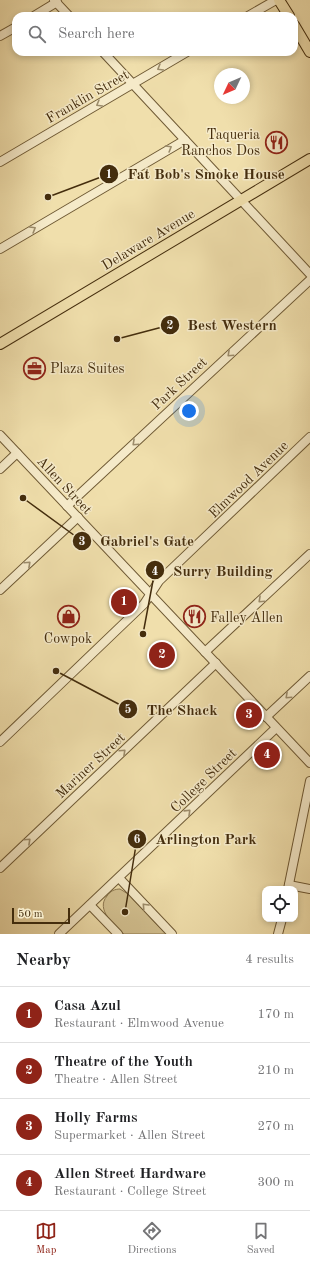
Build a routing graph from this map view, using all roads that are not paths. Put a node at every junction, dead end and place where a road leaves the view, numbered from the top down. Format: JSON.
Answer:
{"nodes":[{"id":1,"x":276,"y":0,"type":"edge"},
{"id":2,"x":279,"y":0,"type":"edge"},
{"id":3,"x":56,"y":1,"type":"edge"},
{"id":4,"x":40,"y":12,"type":"edge"},
{"id":5,"x":66,"y":12,"type":"edge"},
{"id":6,"x":255,"y":12,"type":"edge"},
{"id":7,"x":286,"y":12,"type":"edge"},
{"id":8,"x":12,"y":29,"type":"edge"},
{"id":9,"x":298,"y":32,"type":"edge"},
{"id":10,"x":0,"y":36,"type":"edge"},
{"id":11,"x":310,"y":52,"type":"edge"},
{"id":12,"x":107,"y":56,"type":"edge"},
{"id":13,"x":180,"y":56,"type":"edge"},
{"id":14,"x":133,"y":84,"type":"junction"},
{"id":15,"x":185,"y":140,"type":"junction"},
{"id":16,"x":310,"y":159,"type":"edge"},
{"id":17,"x":0,"y":162,"type":"edge"},
{"id":18,"x":241,"y":200,"type":"junction"},
{"id":19,"x":0,"y":249,"type":"edge"},
{"id":20,"x":310,"y":274,"type":"edge"},
{"id":21,"x":310,"y":280,"type":"edge"},
{"id":22,"x":0,"y":344,"type":"edge"},
{"id":23,"x":0,"y":435,"type":"edge"},
{"id":24,"x":310,"y":437,"type":"edge"},
{"id":25,"x":17,"y":453,"type":"junction"},
{"id":26,"x":0,"y":469,"type":"edge"},
{"id":27,"x":67,"y":506,"type":"junction"},
{"id":28,"x":78,"y":517,"type":"junction"},
{"id":29,"x":310,"y":554,"type":"edge"},
{"id":30,"x":0,"y":590,"type":"edge"},
{"id":31,"x":150,"y":594,"type":"junction"},
{"id":32,"x":205,"y":652,"type":"junction"},
{"id":33,"x":216,"y":663,"type":"junction"},
{"id":34,"x":310,"y":676,"type":"edge"},
{"id":35,"x":266,"y":717,"type":"junction"},
{"id":36,"x":276,"y":728,"type":"junction"},
{"id":37,"x":0,"y":742,"type":"edge"},
{"id":38,"x":310,"y":764,"type":"edge"},
{"id":39,"x":310,"y":781,"type":"edge"},
{"id":40,"x":0,"y":868,"type":"edge"},
{"id":41,"x":119,"y":878,"type":"junction"},
{"id":42,"x":288,"y":886,"type":"edge"},
{"id":43,"x":298,"y":888,"type":"edge"},
{"id":44,"x":310,"y":889,"type":"edge"},
{"id":45,"x":90,"y":905,"type":"junction"},
{"id":46,"x":281,"y":922,"type":"edge"},
{"id":47,"x":59,"y":934,"type":"edge"},
{"id":48,"x":118,"y":934,"type":"edge"},
{"id":49,"x":172,"y":934,"type":"edge"},
{"id":50,"x":278,"y":934,"type":"edge"}],
"edges":[{"from":1,"to":6,"type":"street"},
{"from":2,"to":7,"type":"main road"},
{"from":3,"to":4,"type":"street"},
{"from":3,"to":5,"type":"street"},
{"from":8,"to":10,"type":"street"},
{"from":9,"to":11,"type":"main road"},
{"from":12,"to":14,"type":"street"},
{"from":13,"to":14,"type":"street","name":"Franklin Street","one_way":true},
{"from":14,"to":15,"type":"street"},
{"from":14,"to":17,"type":"street","name":"Franklin Street","one_way":true},
{"from":15,"to":18,"type":"street"},
{"from":19,"to":15,"type":"street","one_way":true},
{"from":16,"to":18,"type":"main road","name":"Delaware Avenue"},
{"from":18,"to":20,"type":"street"},
{"from":18,"to":22,"type":"main road","name":"Delaware Avenue"},
{"from":21,"to":27,"type":"street","name":"Park Street","one_way":true},
{"from":23,"to":25,"type":"street","name":"Allen Street"},
{"from":24,"to":31,"type":"street","name":"Elmwood Avenue"},
{"from":25,"to":26,"type":"street"},
{"from":25,"to":27,"type":"street","name":"Allen Street"},
{"from":27,"to":28,"type":"street","name":"Allen Street"},
{"from":30,"to":28,"type":"street","one_way":true},
{"from":28,"to":31,"type":"street","name":"Allen Street"},
{"from":29,"to":32,"type":"street","one_way":true},
{"from":31,"to":32,"type":"street","name":"Allen Street"},
{"from":31,"to":37,"type":"street","name":"Elmwood Avenue"},
{"from":32,"to":33,"type":"street","name":"Allen Street"},
{"from":33,"to":35,"type":"street","name":"Allen Street"},
{"from":40,"to":33,"type":"street","name":"Mariner Street","one_way":true},
{"from":34,"to":35,"type":"street","one_way":true},
{"from":35,"to":36,"type":"street","name":"Allen Street"},
{"from":36,"to":38,"type":"street","name":"Allen Street"},
{"from":41,"to":36,"type":"street","name":"College Street","one_way":true},
{"from":39,"to":42,"type":"street"},
{"from":41,"to":45,"type":"street","name":"College Street"},
{"from":49,"to":41,"type":"street","one_way":true},
{"from":43,"to":44,"type":"street"},
{"from":45,"to":47,"type":"street","name":"College Street"},
{"from":45,"to":48,"type":"street"},
{"from":46,"to":50,"type":"street"}]}
